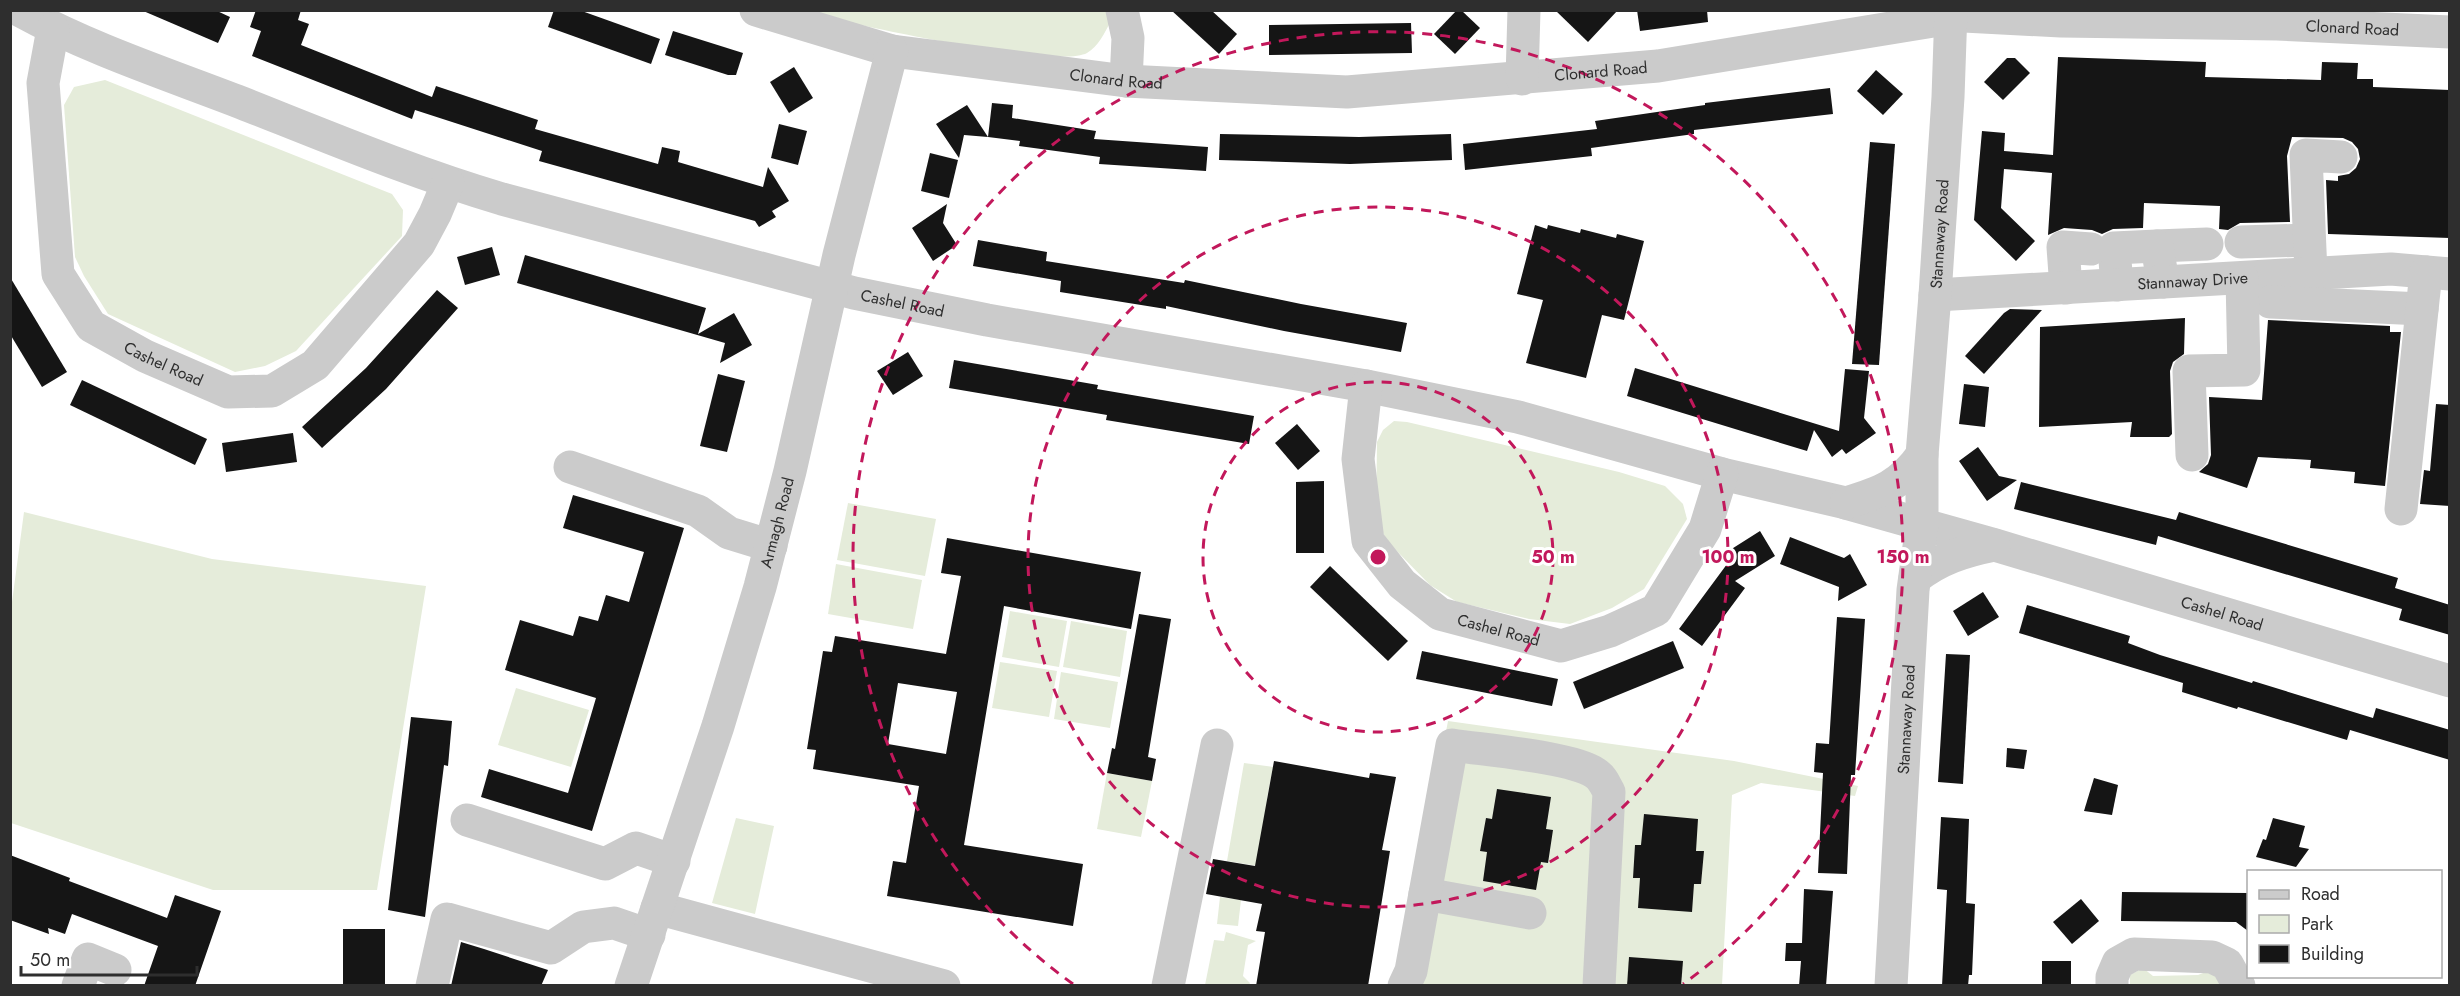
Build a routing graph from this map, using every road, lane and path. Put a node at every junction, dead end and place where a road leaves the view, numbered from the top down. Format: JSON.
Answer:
{"nodes":[{"id":1,"x":20,"y":10,"type":"edge"},
{"id":2,"x":756,"y":10,"type":"edge"},
{"id":3,"x":1122,"y":10,"type":"edge"},
{"id":4,"x":1524,"y":10,"type":"edge"},
{"id":5,"x":1951,"y":14,"type":"edge"},
{"id":6,"x":2277,"y":17,"type":"edge"},
{"id":7,"x":53,"y":29,"type":"junction"},
{"id":8,"x":2450,"y":32,"type":"edge"},
{"id":9,"x":892,"y":51,"type":"junction"},
{"id":10,"x":1522,"y":79,"type":"junction"},
{"id":11,"x":1126,"y":81,"type":"junction"},
{"id":12,"x":2341,"y":157,"type":"dead end"},
{"id":13,"x":447,"y":183,"type":"junction"},
{"id":14,"x":2308,"y":240,"type":"junction"},
{"id":15,"x":2241,"y":242,"type":"dead end"},
{"id":16,"x":2207,"y":244,"type":"dead end"},
{"id":17,"x":2157,"y":246,"type":"junction"},
{"id":18,"x":2091,"y":249,"type":"dead end"},
{"id":19,"x":2438,"y":273,"type":"edge"},
{"id":20,"x":2311,"y":274,"type":"junction"},
{"id":21,"x":2242,"y":278,"type":"junction"},
{"id":22,"x":2163,"y":282,"type":"junction"},
{"id":23,"x":2117,"y":285,"type":"junction"},
{"id":24,"x":833,"y":286,"type":"junction"},
{"id":25,"x":2066,"y":288,"type":"junction"},
{"id":26,"x":1935,"y":295,"type":"junction"},
{"id":27,"x":2270,"y":302,"type":"dead end"},
{"id":28,"x":2422,"y":309,"type":"junction"},
{"id":29,"x":1366,"y":386,"type":"junction"},
{"id":30,"x":1922,"y":455,"type":"junction"},
{"id":31,"x":2192,"y":455,"type":"dead end"},
{"id":32,"x":570,"y":467,"type":"dead end"},
{"id":33,"x":1722,"y":474,"type":"junction"},
{"id":34,"x":1846,"y":503,"type":"junction"},
{"id":35,"x":2401,"y":509,"type":"dead end"},
{"id":36,"x":1922,"y":525,"type":"junction"},
{"id":37,"x":1995,"y":545,"type":"junction"},
{"id":38,"x":771,"y":546,"type":"junction"},
{"id":39,"x":1915,"y":578,"type":"junction"},
{"id":40,"x":2450,"y":681,"type":"edge"},
{"id":41,"x":1217,"y":745,"type":"dead end"},
{"id":42,"x":466,"y":820,"type":"dead end"},
{"id":43,"x":674,"y":861,"type":"junction"},
{"id":44,"x":1425,"y":894,"type":"junction"},
{"id":45,"x":1530,"y":914,"type":"dead end"},
{"id":46,"x":653,"y":922,"type":"junction"},
{"id":47,"x":115,"y":970,"type":"dead end"},
{"id":48,"x":78,"y":986,"type":"edge"},
{"id":49,"x":432,"y":986,"type":"edge"},
{"id":50,"x":632,"y":986,"type":"edge"},
{"id":51,"x":944,"y":986,"type":"edge"},
{"id":52,"x":1167,"y":986,"type":"edge"},
{"id":53,"x":1404,"y":986,"type":"edge"},
{"id":54,"x":1599,"y":986,"type":"edge"},
{"id":55,"x":1891,"y":986,"type":"edge"},
{"id":56,"x":2112,"y":986,"type":"edge"},
{"id":57,"x":2239,"y":986,"type":"edge"}],
"edges":[{"from":1,"to":7,"type":"street","name":"Cashel Road"},
{"from":2,"to":9,"type":"street","name":"Clonard Road"},
{"from":3,"to":11,"type":"street"},
{"from":4,"to":10,"type":"street"},
{"from":5,"to":6,"type":"street","name":"Clonard Road"},
{"from":5,"to":10,"type":"street","name":"Clonard Road"},
{"from":5,"to":26,"type":"street","name":"Stannaway Road"},
{"from":6,"to":8,"type":"street","name":"Clonard Road"},
{"from":7,"to":13,"type":"street","name":"Cashel Road"},
{"from":7,"to":13,"type":"street","name":"Cashel Road"},
{"from":9,"to":11,"type":"street","name":"Clonard Road"},
{"from":9,"to":24,"type":"street","name":"Armagh Road"},
{"from":10,"to":11,"type":"street","name":"Clonard Road"},
{"from":12,"to":14,"type":"street"},
{"from":13,"to":24,"type":"street","name":"Cashel Road"},
{"from":14,"to":15,"type":"street"},
{"from":14,"to":20,"type":"street"},
{"from":16,"to":17,"type":"street"},
{"from":17,"to":22,"type":"street"},
{"from":17,"to":23,"type":"street"},
{"from":18,"to":25,"type":"street"},
{"from":19,"to":20,"type":"street","name":"Stannaway Drive"},
{"from":19,"to":28,"type":"street"},
{"from":20,"to":21,"type":"street","name":"Stannaway Drive"},
{"from":21,"to":22,"type":"street","name":"Stannaway Drive"},
{"from":21,"to":31,"type":"street"},
{"from":22,"to":23,"type":"street","name":"Stannaway Drive"},
{"from":23,"to":25,"type":"street","name":"Stannaway Drive"},
{"from":24,"to":29,"type":"street","name":"Cashel Road"},
{"from":24,"to":38,"type":"street","name":"Armagh Road"},
{"from":25,"to":26,"type":"street","name":"Stannaway Drive"},
{"from":26,"to":30,"type":"street","name":"Stannaway Road"},
{"from":27,"to":28,"type":"street"},
{"from":28,"to":35,"type":"street"},
{"from":29,"to":33,"type":"street","name":"Cashel Road"},
{"from":29,"to":33,"type":"street","name":"Cashel Road"},
{"from":30,"to":34,"type":"street"},
{"from":30,"to":36,"type":"street","name":"Stannaway Road"},
{"from":32,"to":38,"type":"street"},
{"from":33,"to":34,"type":"street","name":"Cashel Road"},
{"from":34,"to":36,"type":"street","name":"Cashel Road"},
{"from":36,"to":37,"type":"street","name":"Cashel Road"},
{"from":36,"to":39,"type":"street","name":"Stannaway Road"},
{"from":37,"to":39,"type":"street","name":"Cashel Road"},
{"from":37,"to":40,"type":"street","name":"Cashel Road"},
{"from":38,"to":43,"type":"street","name":"Armagh Road"},
{"from":39,"to":55,"type":"street","name":"Stannaway Road"},
{"from":41,"to":52,"type":"street"},
{"from":42,"to":43,"type":"street"},
{"from":43,"to":46,"type":"street","name":"Armagh Road"},
{"from":44,"to":45,"type":"street"},
{"from":44,"to":53,"type":"street"},
{"from":44,"to":54,"type":"street"},
{"from":46,"to":49,"type":"street"},
{"from":46,"to":50,"type":"street","name":"Armagh Road"},
{"from":46,"to":51,"type":"street"},
{"from":47,"to":48,"type":"street"},
{"from":56,"to":57,"type":"street"}]}
